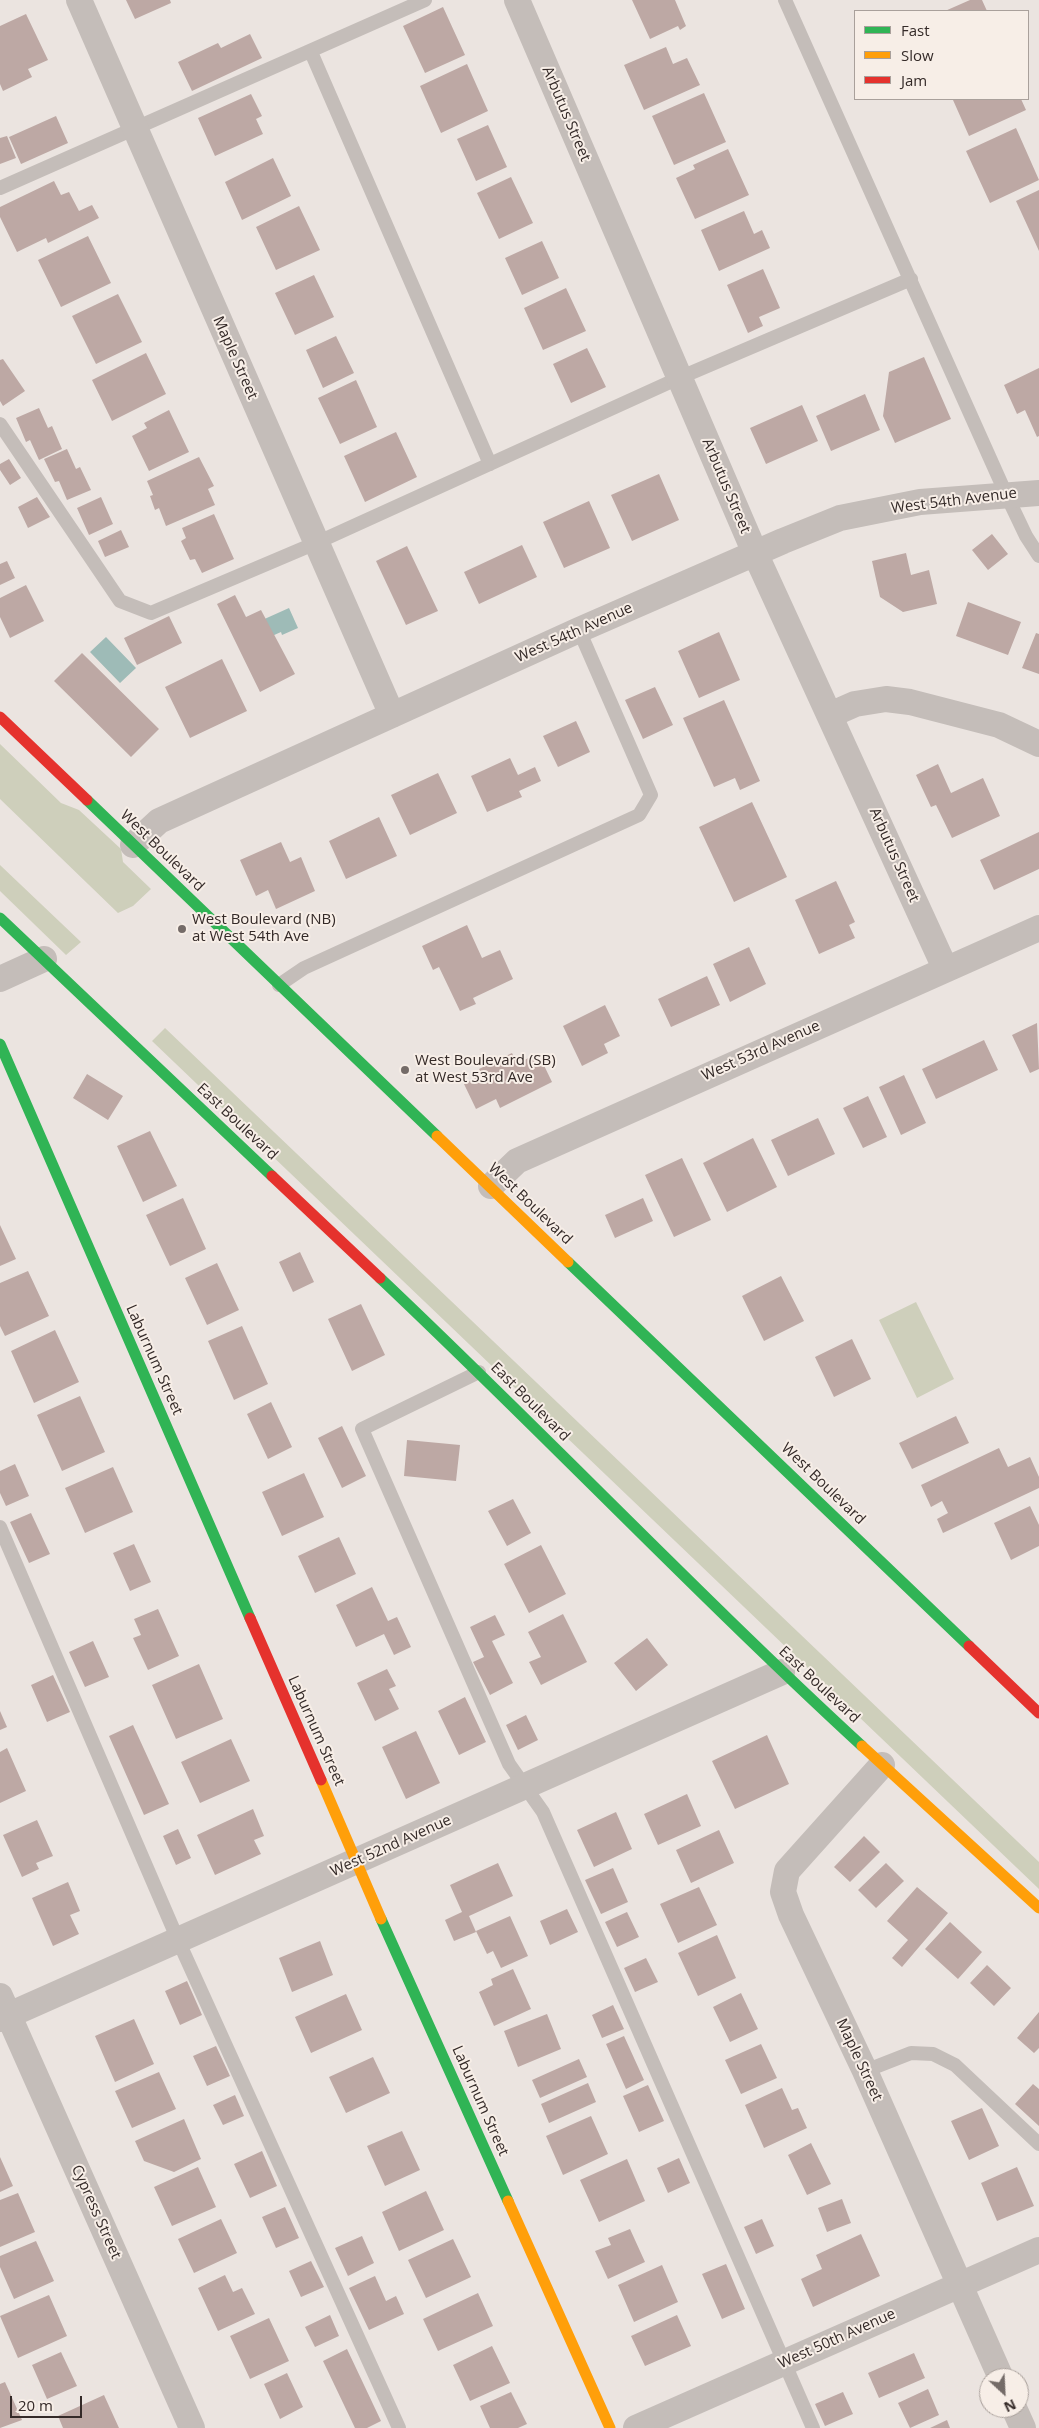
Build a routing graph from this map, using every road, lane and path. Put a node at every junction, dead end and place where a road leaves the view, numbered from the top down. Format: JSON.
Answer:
{"nodes":[{"id":1,"x":79,"y":0,"type":"edge"},
{"id":2,"x":425,"y":0,"type":"edge"},
{"id":3,"x":517,"y":0,"type":"edge"},
{"id":4,"x":786,"y":0,"type":"edge"},
{"id":5,"x":311,"y":52,"type":"junction"},
{"id":6,"x":134,"y":129,"type":"junction"},
{"id":7,"x":0,"y":188,"type":"edge"},
{"id":8,"x":911,"y":279,"type":"junction"},
{"id":9,"x":679,"y":378,"type":"junction"},
{"id":10,"x":0,"y":424,"type":"edge"},
{"id":11,"x":490,"y":464,"type":"junction"},
{"id":12,"x":1039,"y":493,"type":"edge"},
{"id":13,"x":1006,"y":494,"type":"junction"},
{"id":14,"x":316,"y":542,"type":"junction"},
{"id":15,"x":755,"y":553,"type":"junction"},
{"id":16,"x":1039,"y":556,"type":"edge"},
{"id":17,"x":579,"y":630,"type":"junction"},
{"id":18,"x":392,"y":715,"type":"junction"},
{"id":19,"x":830,"y":715,"type":"junction"},
{"id":20,"x":0,"y":717,"type":"edge"},
{"id":21,"x":1039,"y":744,"type":"edge"},
{"id":22,"x":133,"y":845,"type":"junction"},
{"id":23,"x":0,"y":918,"type":"edge"},
{"id":24,"x":1039,"y":928,"type":"edge"},
{"id":25,"x":44,"y":960,"type":"junction"},
{"id":26,"x":945,"y":968,"type":"junction"},
{"id":27,"x":0,"y":979,"type":"edge"},
{"id":28,"x":279,"y":985,"type":"junction"},
{"id":29,"x":0,"y":1044,"type":"edge"},
{"id":30,"x":491,"y":1186,"type":"junction"},
{"id":31,"x":479,"y":1372,"type":"junction"},
{"id":32,"x":0,"y":1527,"type":"edge"},
{"id":33,"x":782,"y":1672,"type":"junction"},
{"id":34,"x":1039,"y":1713,"type":"edge"},
{"id":35,"x":882,"y":1765,"type":"junction"},
{"id":36,"x":524,"y":1786,"type":"junction"},
{"id":37,"x":356,"y":1861,"type":"junction"},
{"id":38,"x":1039,"y":1908,"type":"edge"},
{"id":39,"x":178,"y":1940,"type":"junction"},
{"id":40,"x":3,"y":2010,"type":"edge"},
{"id":41,"x":865,"y":2071,"type":"junction"},
{"id":42,"x":1039,"y":2144,"type":"edge"},
{"id":43,"x":1039,"y":2250,"type":"edge"},
{"id":44,"x":959,"y":2285,"type":"junction"},
{"id":45,"x":784,"y":2362,"type":"junction"},
{"id":46,"x":996,"y":2368,"type":"edge"},
{"id":47,"x":192,"y":2428,"type":"edge"},
{"id":48,"x":399,"y":2428,"type":"edge"},
{"id":49,"x":610,"y":2428,"type":"edge"},
{"id":50,"x":636,"y":2428,"type":"edge"},
{"id":51,"x":813,"y":2428,"type":"edge"}],
"edges":[{"from":1,"to":6,"type":"street","name":"Maple Street"},
{"from":2,"to":5,"type":"lane"},
{"from":3,"to":9,"type":"street","name":"Arbutus Street"},
{"from":4,"to":8,"type":"lane"},
{"from":5,"to":6,"type":"lane"},
{"from":5,"to":11,"type":"lane"},
{"from":6,"to":7,"type":"lane"},
{"from":6,"to":14,"type":"street","name":"Maple Street"},
{"from":8,"to":9,"type":"lane"},
{"from":8,"to":13,"type":"lane"},
{"from":9,"to":11,"type":"lane"},
{"from":9,"to":15,"type":"street","name":"Arbutus Street"},
{"from":10,"to":14,"type":"lane"},
{"from":11,"to":14,"type":"lane"},
{"from":12,"to":13,"type":"street","name":"West 54th Avenue"},
{"from":13,"to":15,"type":"street","name":"West 54th Avenue"},
{"from":13,"to":16,"type":"lane"},
{"from":14,"to":18,"type":"street","name":"Maple Street"},
{"from":15,"to":17,"type":"street","name":"West 54th Avenue"},
{"from":15,"to":19,"type":"street","name":"Arbutus Street"},
{"from":17,"to":18,"type":"street","name":"West 54th Avenue"},
{"from":17,"to":28,"type":"lane"},
{"from":18,"to":22,"type":"street","name":"West 54th Avenue"},
{"from":19,"to":21,"type":"street"},
{"from":19,"to":26,"type":"street","name":"Arbutus Street"},
{"from":20,"to":22,"type":"street","name":"West Boulevard"},
{"from":22,"to":28,"type":"street","name":"West Boulevard"},
{"from":23,"to":25,"type":"street","name":"East Boulevard"},
{"from":24,"to":26,"type":"street","name":"West 53rd Avenue"},
{"from":25,"to":27,"type":"street"},
{"from":25,"to":31,"type":"street","name":"East Boulevard"},
{"from":26,"to":30,"type":"street","name":"West 53rd Avenue"},
{"from":28,"to":30,"type":"street","name":"West Boulevard"},
{"from":29,"to":37,"type":"street","name":"Laburnum Street"},
{"from":30,"to":34,"type":"street","name":"West Boulevard"},
{"from":31,"to":33,"type":"street","name":"East Boulevard"},
{"from":31,"to":36,"type":"lane"},
{"from":32,"to":39,"type":"lane"},
{"from":33,"to":35,"type":"street","name":"East Boulevard"},
{"from":33,"to":36,"type":"street","name":"West 52nd Avenue"},
{"from":35,"to":38,"type":"street","name":"East Boulevard"},
{"from":35,"to":41,"type":"street","name":"Maple Street"},
{"from":36,"to":37,"type":"street","name":"West 52nd Avenue"},
{"from":36,"to":45,"type":"lane"},
{"from":37,"to":39,"type":"street","name":"West 52nd Avenue"},
{"from":37,"to":49,"type":"street","name":"Laburnum Street"},
{"from":39,"to":40,"type":"street","name":"West 52nd Avenue"},
{"from":39,"to":48,"type":"lane"},
{"from":40,"to":47,"type":"street","name":"Cypress Street"},
{"from":41,"to":42,"type":"lane"},
{"from":41,"to":44,"type":"street","name":"Maple Street"},
{"from":43,"to":44,"type":"street","name":"West 50th Avenue"},
{"from":44,"to":45,"type":"street","name":"West 50th Avenue"},
{"from":44,"to":46,"type":"street","name":"Maple Street"},
{"from":45,"to":50,"type":"street","name":"West 50th Avenue"},
{"from":45,"to":51,"type":"lane"}]}
